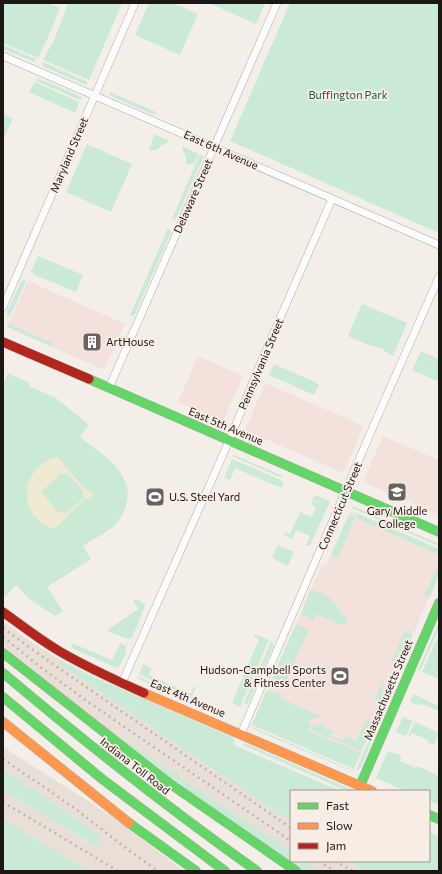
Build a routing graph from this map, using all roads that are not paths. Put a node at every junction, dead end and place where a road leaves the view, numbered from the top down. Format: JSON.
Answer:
{"nodes":[{"id":1,"x":135,"y":3,"type":"edge"},
{"id":2,"x":277,"y":3,"type":"edge"},
{"id":3,"x":3,"y":56,"type":"edge"},
{"id":4,"x":94,"y":95,"type":"junction"},
{"id":5,"x":214,"y":148,"type":"junction"},
{"id":6,"x":332,"y":199,"type":"junction"},
{"id":7,"x":439,"y":245,"type":"edge"},
{"id":8,"x":439,"y":277,"type":"edge"},
{"id":9,"x":3,"y":307,"type":"edge"},
{"id":10,"x":3,"y":342,"type":"edge"},
{"id":11,"x":109,"y":388,"type":"junction"},
{"id":12,"x":229,"y":441,"type":"junction"},
{"id":13,"x":346,"y":491,"type":"junction"},
{"id":14,"x":439,"y":532,"type":"edge"},
{"id":15,"x":439,"y":603,"type":"edge"},
{"id":16,"x":3,"y":612,"type":"edge"},
{"id":17,"x":3,"y":653,"type":"edge"},
{"id":18,"x":3,"y":673,"type":"edge"},
{"id":19,"x":122,"y":683,"type":"junction"},
{"id":20,"x":3,"y":697,"type":"edge"},
{"id":21,"x":3,"y":722,"type":"edge"},
{"id":22,"x":241,"y":734,"type":"junction"},
{"id":23,"x":360,"y":786,"type":"junction"},
{"id":24,"x":370,"y":790,"type":"edge"},
{"id":25,"x":196,"y":871,"type":"edge"},
{"id":26,"x":225,"y":871,"type":"edge"},
{"id":27,"x":257,"y":871,"type":"edge"},
{"id":28,"x":296,"y":871,"type":"edge"}],
"edges":[{"from":1,"to":4,"type":"street","name":"Maryland Street"},
{"from":2,"to":5,"type":"street","name":"Delaware Street"},
{"from":3,"to":4,"type":"street","name":"East 6th Avenue"},
{"from":4,"to":5,"type":"street","name":"East 6th Avenue"},
{"from":4,"to":9,"type":"street","name":"Maryland Street"},
{"from":5,"to":6,"type":"street","name":"East 6th Avenue"},
{"from":5,"to":11,"type":"street","name":"Delaware Street"},
{"from":6,"to":7,"type":"street","name":"East 6th Avenue"},
{"from":6,"to":12,"type":"street","name":"Pennsylvania Street"},
{"from":8,"to":13,"type":"street","name":"Connecticut Street"},
{"from":10,"to":11,"type":"main road","name":"East 5th Avenue"},
{"from":11,"to":12,"type":"main road","name":"East 5th Avenue"},
{"from":12,"to":13,"type":"main road","name":"East 5th Avenue"},
{"from":12,"to":19,"type":"street","name":"Pennsylvania Street"},
{"from":13,"to":14,"type":"main road","name":"East 5th Avenue"},
{"from":13,"to":22,"type":"street","name":"Connecticut Street"},
{"from":15,"to":23,"type":"main road","name":"Massachusetts Street"},
{"from":16,"to":19,"type":"main road","name":"East 4th Avenue"},
{"from":17,"to":28,"type":"main road"},
{"from":18,"to":27,"type":"main road","name":"Indiana Toll Road"},
{"from":19,"to":22,"type":"main road","name":"East 4th Avenue"},
{"from":20,"to":26,"type":"main road"},
{"from":21,"to":25,"type":"main road"},
{"from":22,"to":23,"type":"main road","name":"East 4th Avenue"},
{"from":23,"to":24,"type":"main road","name":"East 4th Avenue"}]}
